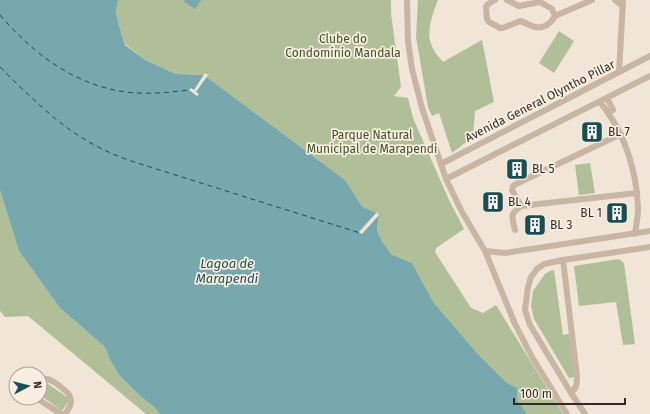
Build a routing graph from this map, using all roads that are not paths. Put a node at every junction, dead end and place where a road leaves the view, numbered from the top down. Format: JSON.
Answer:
{"nodes":[{"id":1,"x":407,"y":0,"type":"edge"},
{"id":2,"x":494,"y":0,"type":"edge"},
{"id":3,"x":507,"y":0,"type":"edge"},
{"id":4,"x":592,"y":0,"type":"edge"},
{"id":5,"x":615,"y":0,"type":"edge"},
{"id":6,"x":540,"y":1,"type":"edge"},
{"id":7,"x":623,"y":3,"type":"edge"},
{"id":8,"x":556,"y":16,"type":"junction"},
{"id":9,"x":650,"y":56,"type":"edge"},
{"id":10,"x":619,"y":72,"type":"junction"},
{"id":11,"x":650,"y":76,"type":"edge"},
{"id":12,"x":607,"y":98,"type":"junction"},
{"id":13,"x":600,"y":102,"type":"junction"},
{"id":14,"x":613,"y":110,"type":"dead end"},
{"id":15,"x":621,"y":134,"type":"junction"},
{"id":16,"x":441,"y":164,"type":"junction"},
{"id":17,"x":446,"y":179,"type":"junction"},
{"id":18,"x":637,"y":193,"type":"junction"},
{"id":19,"x":521,"y":206,"type":"junction"},
{"id":20,"x":514,"y":230,"type":"dead end"},
{"id":21,"x":650,"y":231,"type":"edge"},
{"id":22,"x":635,"y":234,"type":"junction"},
{"id":23,"x":650,"y":247,"type":"edge"},
{"id":24,"x":485,"y":251,"type":"junction"},
{"id":25,"x":563,"y":260,"type":"junction"},
{"id":26,"x":48,"y":379,"type":"edge"},
{"id":27,"x":571,"y":393,"type":"junction"},
{"id":28,"x":48,"y":406,"type":"edge"},
{"id":29,"x":61,"y":414,"type":"edge"},
{"id":30,"x":65,"y":414,"type":"edge"},
{"id":31,"x":567,"y":414,"type":"edge"},
{"id":32,"x":585,"y":414,"type":"edge"}],
"edges":[{"from":1,"to":16,"type":"street"},
{"from":2,"to":8,"type":"street"},
{"from":3,"to":6,"type":"street"},
{"from":4,"to":8,"type":"street"},
{"from":5,"to":7,"type":"street"},
{"from":6,"to":8,"type":"street"},
{"from":7,"to":10,"type":"street"},
{"from":9,"to":10,"type":"street","name":"Avenida General Olyntho Pillar"},
{"from":10,"to":16,"type":"street","name":"Avenida General Olyntho Pillar"},
{"from":11,"to":12,"type":"street"},
{"from":12,"to":13,"type":"street"},
{"from":12,"to":14,"type":"street"},
{"from":13,"to":15,"type":"street"},
{"from":13,"to":17,"type":"street"},
{"from":15,"to":18,"type":"street"},
{"from":15,"to":19,"type":"street"},
{"from":16,"to":17,"type":"street"},
{"from":17,"to":24,"type":"street"},
{"from":18,"to":19,"type":"street"},
{"from":18,"to":22,"type":"street"},
{"from":19,"to":20,"type":"street"},
{"from":21,"to":22,"type":"street"},
{"from":22,"to":24,"type":"street"},
{"from":23,"to":25,"type":"street"},
{"from":24,"to":31,"type":"street"},
{"from":25,"to":27,"type":"street"},
{"from":25,"to":27,"type":"street"},
{"from":26,"to":30,"type":"street"},
{"from":27,"to":32,"type":"street"},
{"from":28,"to":29,"type":"street"}]}
